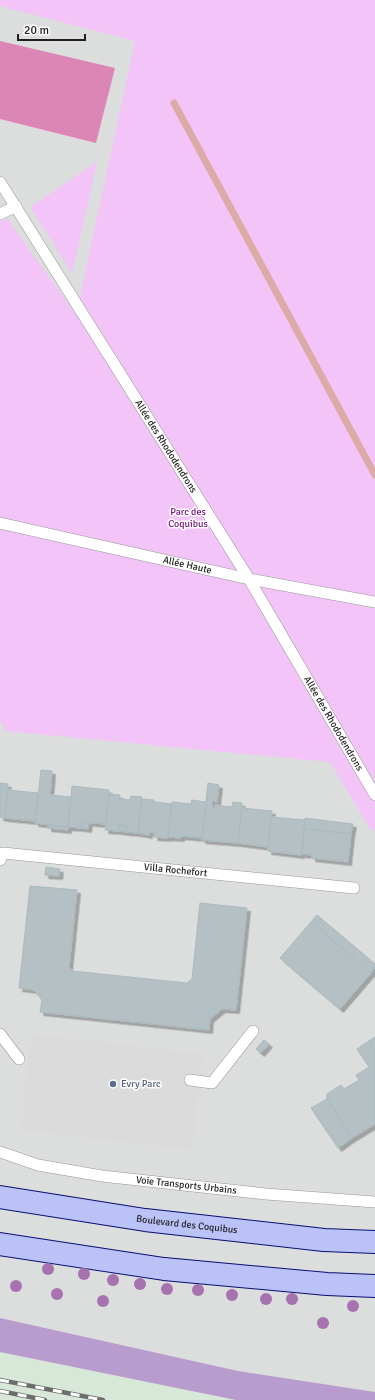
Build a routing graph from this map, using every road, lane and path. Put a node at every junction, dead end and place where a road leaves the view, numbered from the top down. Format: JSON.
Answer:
{"nodes":[{"id":1,"x":0,"y":182,"type":"edge"},
{"id":2,"x":16,"y":206,"type":"junction"},
{"id":3,"x":0,"y":214,"type":"edge"},
{"id":4,"x":0,"y":523,"type":"edge"},
{"id":5,"x":249,"y":579,"type":"junction"},
{"id":6,"x":375,"y":602,"type":"edge"},
{"id":7,"x":375,"y":796,"type":"edge"},
{"id":8,"x":0,"y":860,"type":"edge"},
{"id":9,"x":354,"y":888,"type":"dead end"},
{"id":10,"x":253,"y":1031,"type":"dead end"},
{"id":11,"x":0,"y":1034,"type":"edge"},
{"id":12,"x":19,"y":1059,"type":"dead end"},
{"id":13,"x":190,"y":1080,"type":"dead end"},
{"id":14,"x":0,"y":1152,"type":"edge"},
{"id":15,"x":0,"y":1197,"type":"edge"},
{"id":16,"x":375,"y":1202,"type":"edge"},
{"id":17,"x":375,"y":1242,"type":"edge"},
{"id":18,"x":0,"y":1244,"type":"edge"},
{"id":19,"x":375,"y":1286,"type":"edge"}],
"edges":[{"from":1,"to":2,"type":"lane","name":"Allée des Rhododendrons"},
{"from":2,"to":3,"type":"lane"},
{"from":2,"to":5,"type":"lane","name":"Allée des Rhododendrons"},
{"from":4,"to":5,"type":"lane","name":"Allée Haute"},
{"from":5,"to":6,"type":"lane","name":"Allée Haute"},
{"from":5,"to":7,"type":"lane","name":"Allée des Rhododendrons"},
{"from":8,"to":9,"type":"lane","name":"Villa Rochefort"},
{"from":10,"to":13,"type":"lane"},
{"from":11,"to":12,"type":"lane"},
{"from":14,"to":16,"type":"lane","name":"Voie Transports Urbains"},
{"from":15,"to":17,"type":"main road","name":"Boulevard des Coquibus"},
{"from":18,"to":19,"type":"main road"}]}
